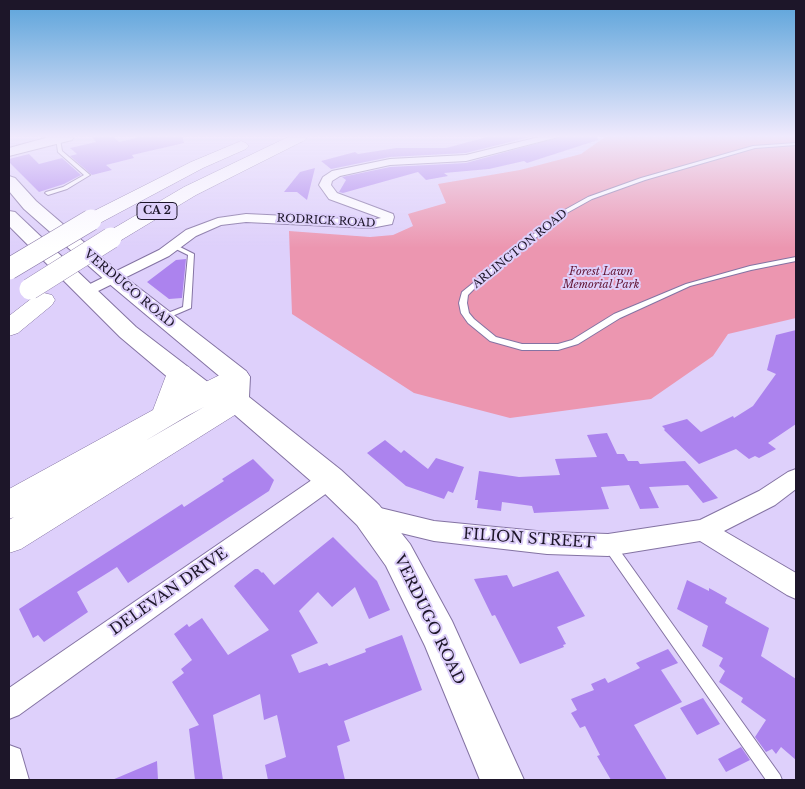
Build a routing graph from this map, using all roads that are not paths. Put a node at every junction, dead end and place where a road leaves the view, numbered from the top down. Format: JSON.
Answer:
{"nodes":[{"id":1,"x":86,"y":174,"type":"edge"},
{"id":2,"x":182,"y":174,"type":"edge"},
{"id":3,"x":225,"y":174,"type":"edge"},
{"id":4,"x":337,"y":174,"type":"edge"},
{"id":5,"x":661,"y":174,"type":"edge"},
{"id":6,"x":9,"y":181,"type":"edge"},
{"id":7,"x":48,"y":193,"type":"dead end"},
{"id":8,"x":9,"y":216,"type":"edge"},
{"id":9,"x":174,"y":246,"type":"junction"},
{"id":10,"x":796,"y":259,"type":"edge"},
{"id":11,"x":9,"y":268,"type":"edge"},
{"id":12,"x":114,"y":278,"type":"junction"},
{"id":13,"x":87,"y":291,"type":"junction"},
{"id":14,"x":37,"y":294,"type":"junction"},
{"id":15,"x":9,"y":304,"type":"edge"},
{"id":16,"x":163,"y":318,"type":"junction"},
{"id":17,"x":9,"y":328,"type":"edge"},
{"id":18,"x":180,"y":373,"type":"junction"},
{"id":19,"x":226,"y":390,"type":"junction"},
{"id":20,"x":165,"y":415,"type":"junction"},
{"id":21,"x":796,"y":478,"type":"edge"},
{"id":22,"x":330,"y":479,"type":"junction"},
{"id":23,"x":9,"y":506,"type":"edge"},
{"id":24,"x":368,"y":515,"type":"junction"},
{"id":25,"x":703,"y":530,"type":"junction"},
{"id":26,"x":9,"y":538,"type":"edge"},
{"id":27,"x":608,"y":545,"type":"junction"},
{"id":28,"x":796,"y":587,"type":"edge"},
{"id":29,"x":9,"y":705,"type":"edge"},
{"id":30,"x":9,"y":760,"type":"edge"},
{"id":31,"x":13,"y":780,"type":"edge"},
{"id":32,"x":502,"y":780,"type":"edge"},
{"id":33,"x":775,"y":780,"type":"edge"}],
"edges":[{"from":1,"to":7,"type":"lane"},
{"from":2,"to":11,"type":"highway","number":"CA 2","bridge":true},
{"from":3,"to":14,"type":"highway"},
{"from":4,"to":9,"type":"street","name":"RODRICK ROAD"},
{"from":5,"to":10,"type":"lane","name":"ARLINGTON ROAD"},
{"from":6,"to":12,"type":"main road","name":"VERDUGO ROAD"},
{"from":8,"to":13,"type":"main road","name":"VERDUGO ROAD"},
{"from":9,"to":12,"type":"street","name":"RODRICK ROAD"},
{"from":9,"to":16,"type":"lane"},
{"from":12,"to":13,"type":"street","name":"RODRICK ROAD"},
{"from":12,"to":16,"type":"main road","name":"VERDUGO ROAD"},
{"from":13,"to":18,"type":"main road","name":"VERDUGO ROAD"},
{"from":14,"to":15,"type":"highway"},
{"from":14,"to":17,"type":"highway"},
{"from":16,"to":19,"type":"main road","name":"VERDUGO ROAD"},
{"from":18,"to":19,"type":"main road","name":"VERDUGO ROAD"},
{"from":18,"to":20,"type":"highway"},
{"from":19,"to":20,"type":"highway"},
{"from":19,"to":22,"type":"main road","name":"VERDUGO ROAD"},
{"from":19,"to":26,"type":"highway"},
{"from":20,"to":23,"type":"highway"},
{"from":21,"to":25,"type":"street","name":"FILION STREET"},
{"from":22,"to":24,"type":"main road","name":"VERDUGO ROAD"},
{"from":22,"to":29,"type":"street","name":"DELEVAN DRIVE"},
{"from":24,"to":27,"type":"street","name":"FILION STREET"},
{"from":24,"to":32,"type":"main road","name":"VERDUGO ROAD"},
{"from":25,"to":27,"type":"street","name":"FILION STREET"},
{"from":25,"to":28,"type":"street"},
{"from":27,"to":33,"type":"lane"},
{"from":30,"to":31,"type":"street"}]}
